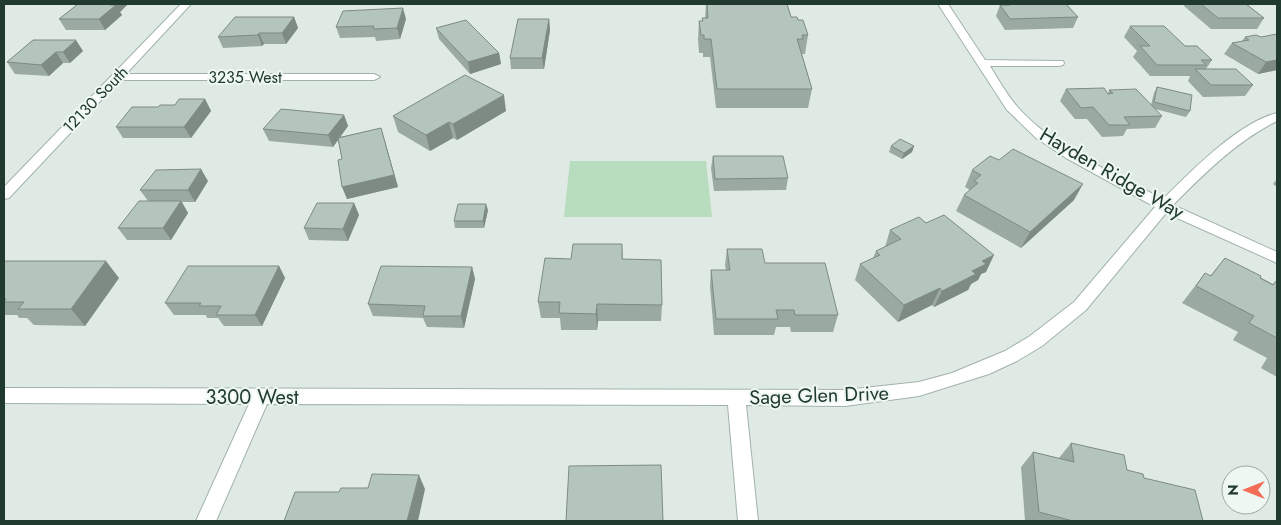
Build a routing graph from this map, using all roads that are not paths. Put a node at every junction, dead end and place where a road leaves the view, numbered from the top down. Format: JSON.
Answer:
{"nodes":[{"id":1,"x":186,"y":4,"type":"edge"},
{"id":2,"x":943,"y":4,"type":"edge"},
{"id":3,"x":983,"y":63,"type":"junction"},
{"id":4,"x":1060,"y":63,"type":"dead end"},
{"id":5,"x":116,"y":77,"type":"junction"},
{"id":6,"x":374,"y":77,"type":"dead end"},
{"id":7,"x":1277,"y":117,"type":"edge"},
{"id":8,"x":4,"y":195,"type":"edge"},
{"id":9,"x":1164,"y":206,"type":"junction"},
{"id":10,"x":1277,"y":258,"type":"edge"},
{"id":11,"x":4,"y":396,"type":"edge"},
{"id":12,"x":261,"y":397,"type":"junction"},
{"id":13,"x":500,"y":397,"type":"joint"},
{"id":14,"x":736,"y":398,"type":"junction"},
{"id":15,"x":206,"y":521,"type":"edge"},
{"id":16,"x":748,"y":521,"type":"edge"}],
"edges":[{"from":1,"to":5,"type":"street","name":"12130 South"},
{"from":2,"to":3,"type":"street","name":"Hayden Ridge Way"},
{"from":3,"to":4,"type":"street"},
{"from":3,"to":9,"type":"street","name":"Hayden Ridge Way"},
{"from":5,"to":6,"type":"street","name":"3235 West"},
{"from":5,"to":8,"type":"street","name":"12130 South"},
{"from":7,"to":9,"type":"street","name":"Sage Glen Drive"},
{"from":9,"to":10,"type":"street","name":"Hayden Ridge Way"},
{"from":9,"to":14,"type":"street","name":"Sage Glen Drive"},
{"from":11,"to":12,"type":"street","name":"3300 West"},
{"from":12,"to":13,"type":"street","name":"3300 West"},
{"from":12,"to":15,"type":"street"},
{"from":13,"to":14,"type":"street","name":"Sage Glen Drive"},
{"from":14,"to":16,"type":"street"}]}
